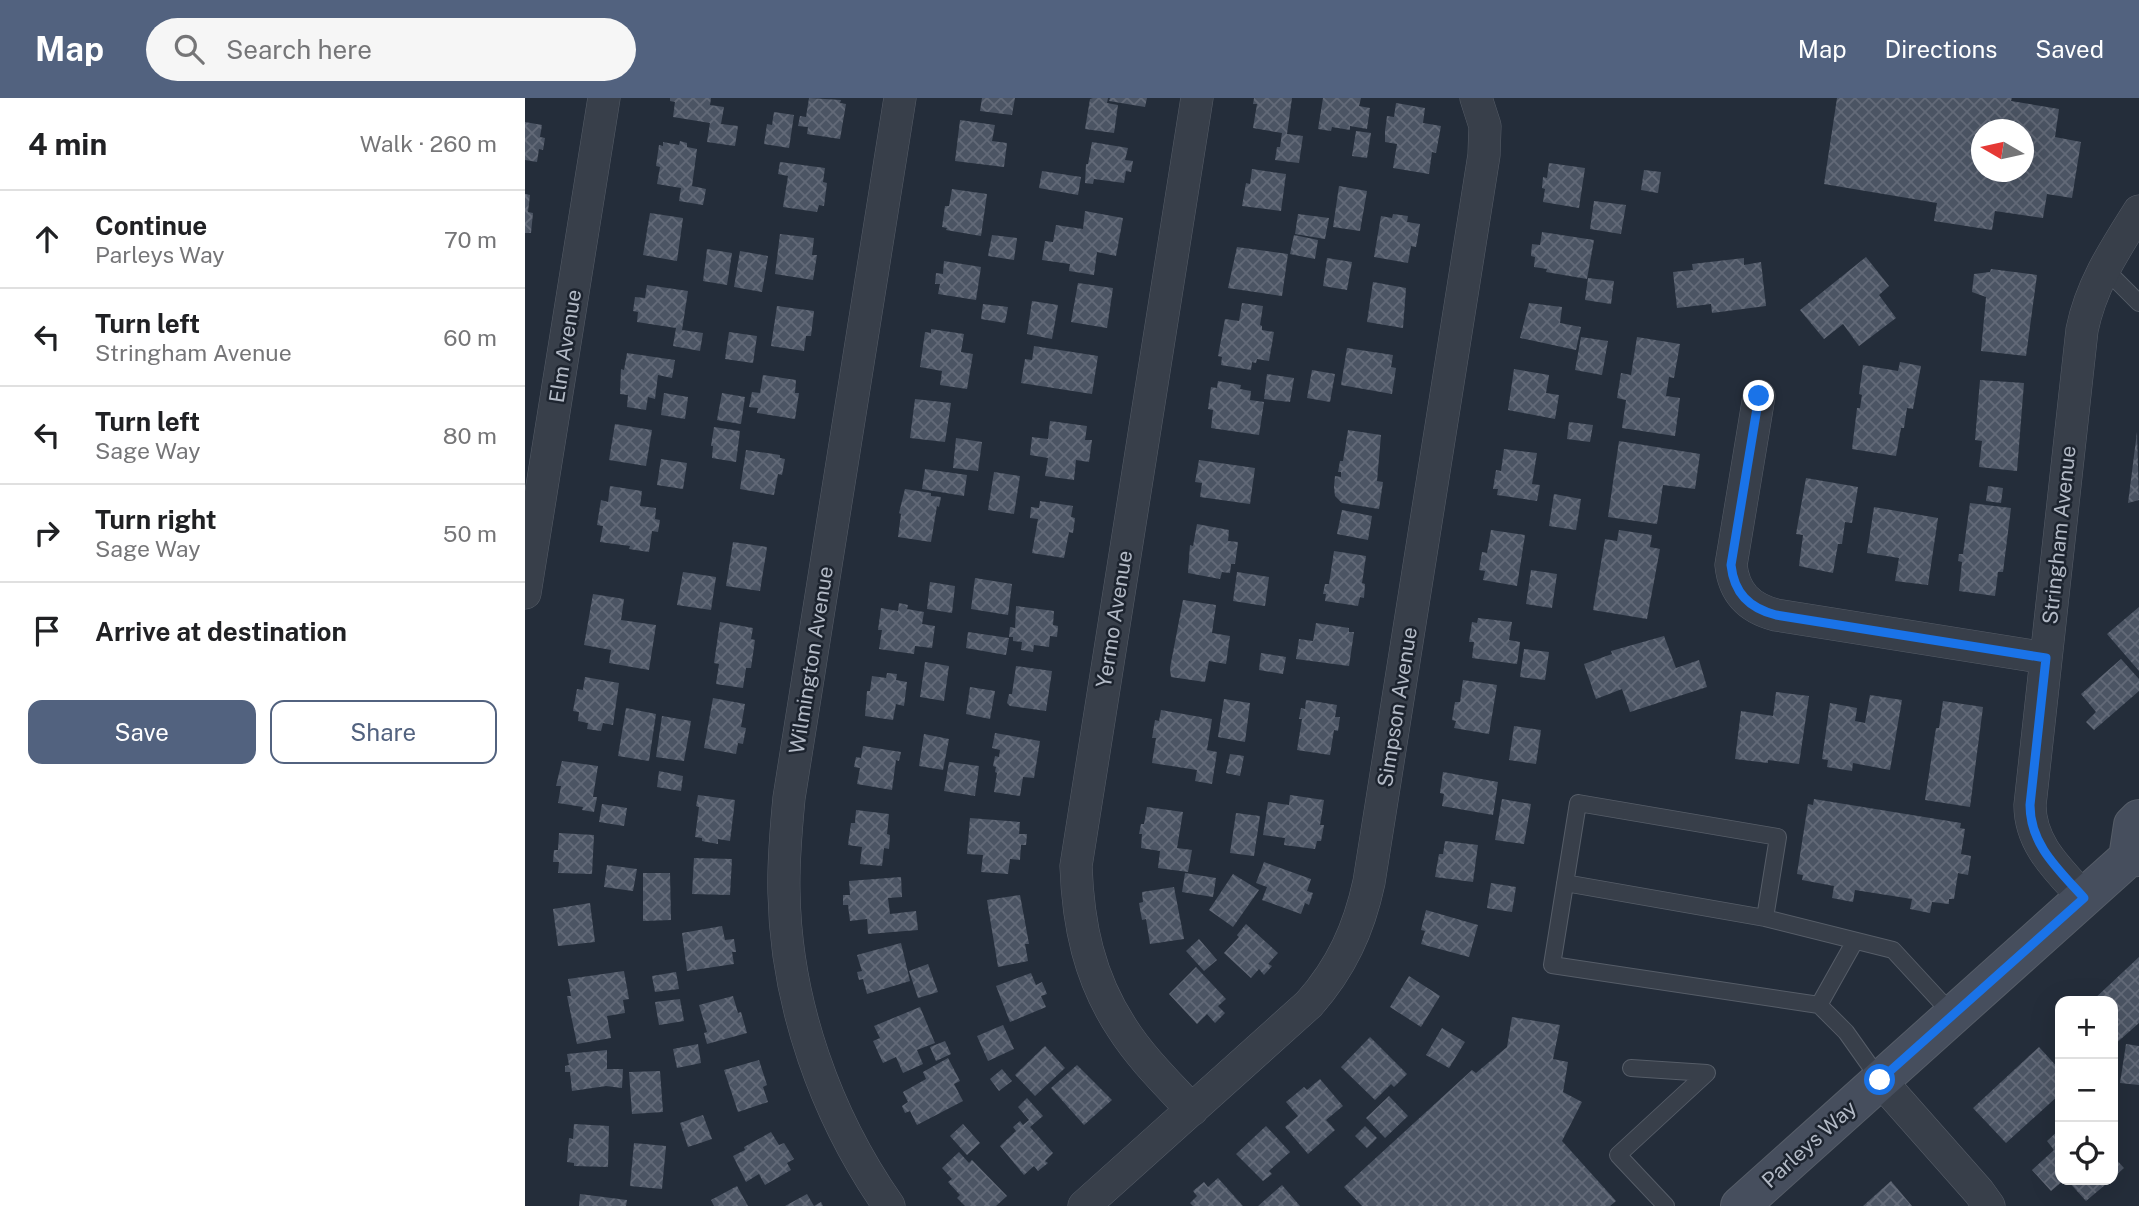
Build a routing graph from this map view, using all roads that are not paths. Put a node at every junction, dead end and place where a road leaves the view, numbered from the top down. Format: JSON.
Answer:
{"nodes":[{"id":1,"x":604,"y":98,"type":"edge"},
{"id":2,"x":901,"y":98,"type":"edge"},
{"id":3,"x":1197,"y":98,"type":"edge"},
{"id":4,"x":1476,"y":98,"type":"edge"},
{"id":5,"x":2139,"y":211,"type":"edge"},
{"id":6,"x":2104,"y":268,"type":"junction"},
{"id":7,"x":2139,"y":303,"type":"edge"},
{"id":8,"x":1759,"y":396,"type":"dead end"},
{"id":9,"x":525,"y":593,"type":"edge"},
{"id":10,"x":2046,"y":658,"type":"junction"},
{"id":11,"x":2139,"y":819,"type":"edge"},
{"id":12,"x":2134,"y":857,"type":"edge"},
{"id":13,"x":1565,"y":883,"type":"junction"},
{"id":14,"x":2084,"y":898,"type":"junction"},
{"id":15,"x":1765,"y":918,"type":"junction"},
{"id":16,"x":1855,"y":941,"type":"junction"},
{"id":17,"x":1819,"y":1005,"type":"junction"},
{"id":18,"x":1954,"y":1015,"type":"junction"},
{"id":19,"x":1631,"y":1068,"type":"dead end"},
{"id":20,"x":1880,"y":1080,"type":"junction"},
{"id":21,"x":1192,"y":1110,"type":"junction"},
{"id":22,"x":889,"y":1206,"type":"edge"},
{"id":23,"x":1084,"y":1206,"type":"edge"},
{"id":24,"x":1666,"y":1206,"type":"edge"},
{"id":25,"x":1740,"y":1206,"type":"edge"},
{"id":26,"x":1989,"y":1206,"type":"edge"}],
"edges":[{"from":1,"to":9,"type":"street","name":"Elm Avenue"},
{"from":2,"to":22,"type":"street","name":"Wilmington Avenue"},
{"from":3,"to":21,"type":"street","name":"Yermo Avenue"},
{"from":4,"to":21,"type":"street","name":"Simpson Avenue"},
{"from":5,"to":6,"type":"street","name":"Stringham Avenue"},
{"from":6,"to":7,"type":"lane"},
{"from":6,"to":10,"type":"street","name":"Stringham Avenue"},
{"from":8,"to":10,"type":"street"},
{"from":10,"to":14,"type":"street","name":"Stringham Avenue"},
{"from":11,"to":12,"type":"main road","name":"Parleys Way"},
{"from":12,"to":14,"type":"main road","name":"Parleys Way"},
{"from":13,"to":15,"type":"lane"},
{"from":13,"to":15,"type":"lane"},
{"from":13,"to":17,"type":"lane"},
{"from":14,"to":18,"type":"main road","name":"Parleys Way"},
{"from":15,"to":16,"type":"lane"},
{"from":16,"to":17,"type":"lane"},
{"from":16,"to":18,"type":"lane"},
{"from":17,"to":20,"type":"lane"},
{"from":18,"to":20,"type":"main road","name":"Parleys Way"},
{"from":19,"to":24,"type":"lane"},
{"from":20,"to":25,"type":"main road","name":"Parleys Way"},
{"from":20,"to":26,"type":"street"},
{"from":21,"to":23,"type":"street","name":"Simpson Avenue"}]}
